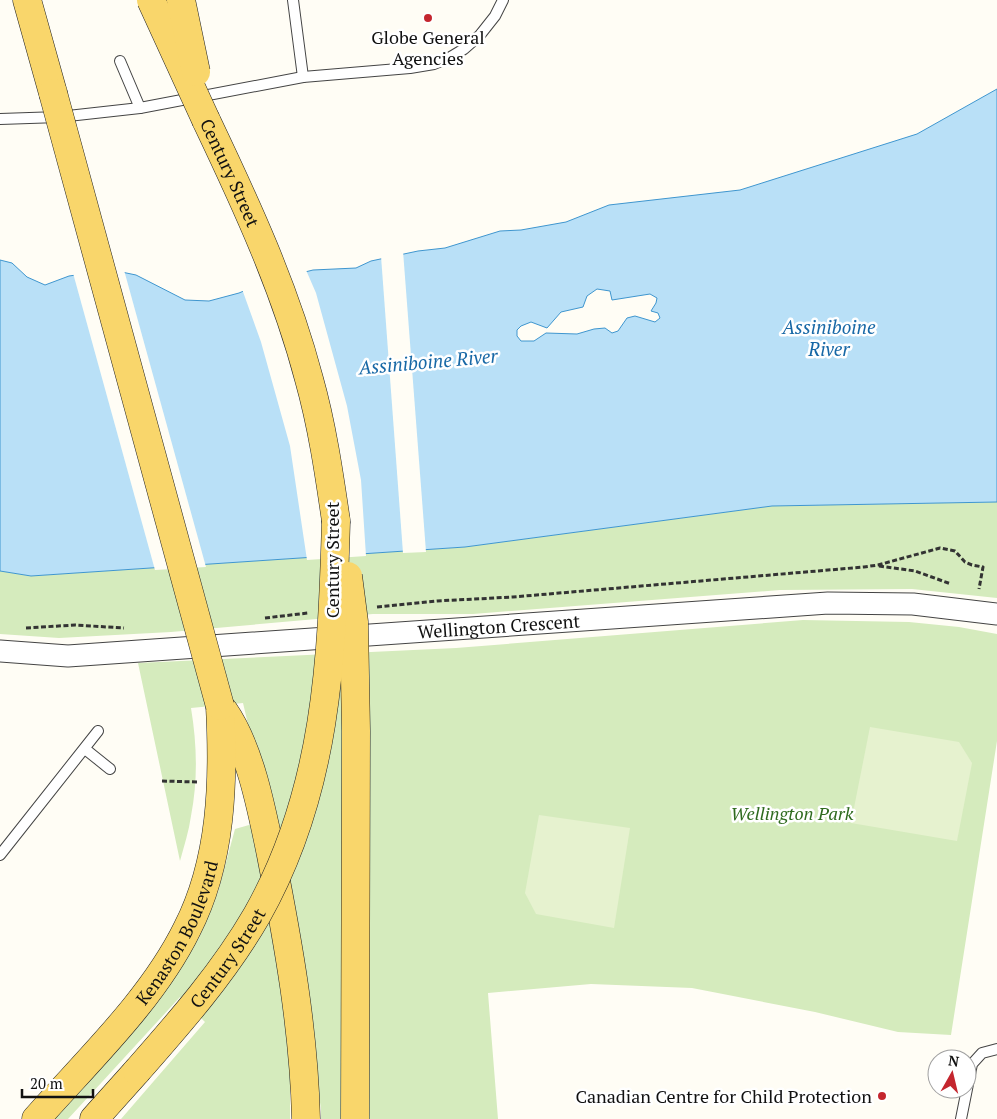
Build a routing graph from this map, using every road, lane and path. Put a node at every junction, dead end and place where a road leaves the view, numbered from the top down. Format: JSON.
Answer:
{"nodes":[{"id":1,"x":27,"y":0,"type":"edge"},
{"id":2,"x":150,"y":0,"type":"edge"},
{"id":3,"x":181,"y":0,"type":"edge"},
{"id":4,"x":293,"y":0,"type":"edge"},
{"id":5,"x":503,"y":0,"type":"edge"},
{"id":6,"x":120,"y":61,"type":"dead end"},
{"id":7,"x":303,"y":77,"type":"junction"},
{"id":8,"x":140,"y":108,"type":"junction"},
{"id":9,"x":0,"y":119,"type":"edge"},
{"id":10,"x":206,"y":120,"type":"junction"},
{"id":11,"x":336,"y":521,"type":"junction"},
{"id":12,"x":878,"y":565,"type":"junction"},
{"id":13,"x":959,"y":587,"type":"dead end"},
{"id":14,"x":974,"y":590,"type":"dead end"},
{"id":15,"x":979,"y":591,"type":"junction"},
{"id":16,"x":370,"y":607,"type":"dead end"},
{"id":17,"x":312,"y":613,"type":"dead end"},
{"id":18,"x":987,"y":613,"type":"edge"},
{"id":19,"x":256,"y":619,"type":"dead end"},
{"id":20,"x":130,"y":628,"type":"dead end"},
{"id":21,"x":23,"y":629,"type":"dead end"},
{"id":22,"x":0,"y":651,"type":"edge"},
{"id":23,"x":220,"y":706,"type":"junction"},
{"id":24,"x":98,"y":732,"type":"dead end"},
{"id":25,"x":84,"y":750,"type":"junction"},
{"id":26,"x":110,"y":769,"type":"dead end"},
{"id":27,"x":162,"y":781,"type":"dead end"},
{"id":28,"x":200,"y":782,"type":"dead end"},
{"id":29,"x":0,"y":855,"type":"edge"},
{"id":30,"x":997,"y":1049,"type":"edge"},
{"id":31,"x":36,"y":1119,"type":"edge"},
{"id":32,"x":94,"y":1119,"type":"edge"},
{"id":33,"x":306,"y":1119,"type":"edge"},
{"id":34,"x":355,"y":1119,"type":"edge"},
{"id":35,"x":961,"y":1119,"type":"edge"}],
"edges":[{"from":1,"to":23,"type":"main road","bridge":true},
{"from":2,"to":10,"type":"main road","name":"Century Street","bridge":true},
{"from":3,"to":10,"type":"main road","bridge":true},
{"from":4,"to":7,"type":"lane"},
{"from":5,"to":7,"type":"lane"},
{"from":6,"to":8,"type":"lane"},
{"from":7,"to":8,"type":"lane"},
{"from":8,"to":9,"type":"lane"},
{"from":10,"to":11,"type":"main road","name":"Century Street"},
{"from":11,"to":32,"type":"main road","name":"Century Street","bridge":true},
{"from":11,"to":34,"type":"main road","bridge":true},
{"from":12,"to":13,"type":"path"},
{"from":12,"to":15,"type":"path"},
{"from":12,"to":16,"type":"path"},
{"from":14,"to":15,"type":"path"},
{"from":15,"to":18,"type":"path"},
{"from":17,"to":19,"type":"path"},
{"from":18,"to":22,"type":"street","name":"Wellington Crescent"},
{"from":20,"to":21,"type":"path"},
{"from":23,"to":31,"type":"main road","name":"Kenaston Boulevard"},
{"from":23,"to":33,"type":"main road"},
{"from":24,"to":25,"type":"lane"},
{"from":25,"to":26,"type":"lane"},
{"from":25,"to":29,"type":"lane"},
{"from":27,"to":28,"type":"path"},
{"from":30,"to":35,"type":"lane"}]}
